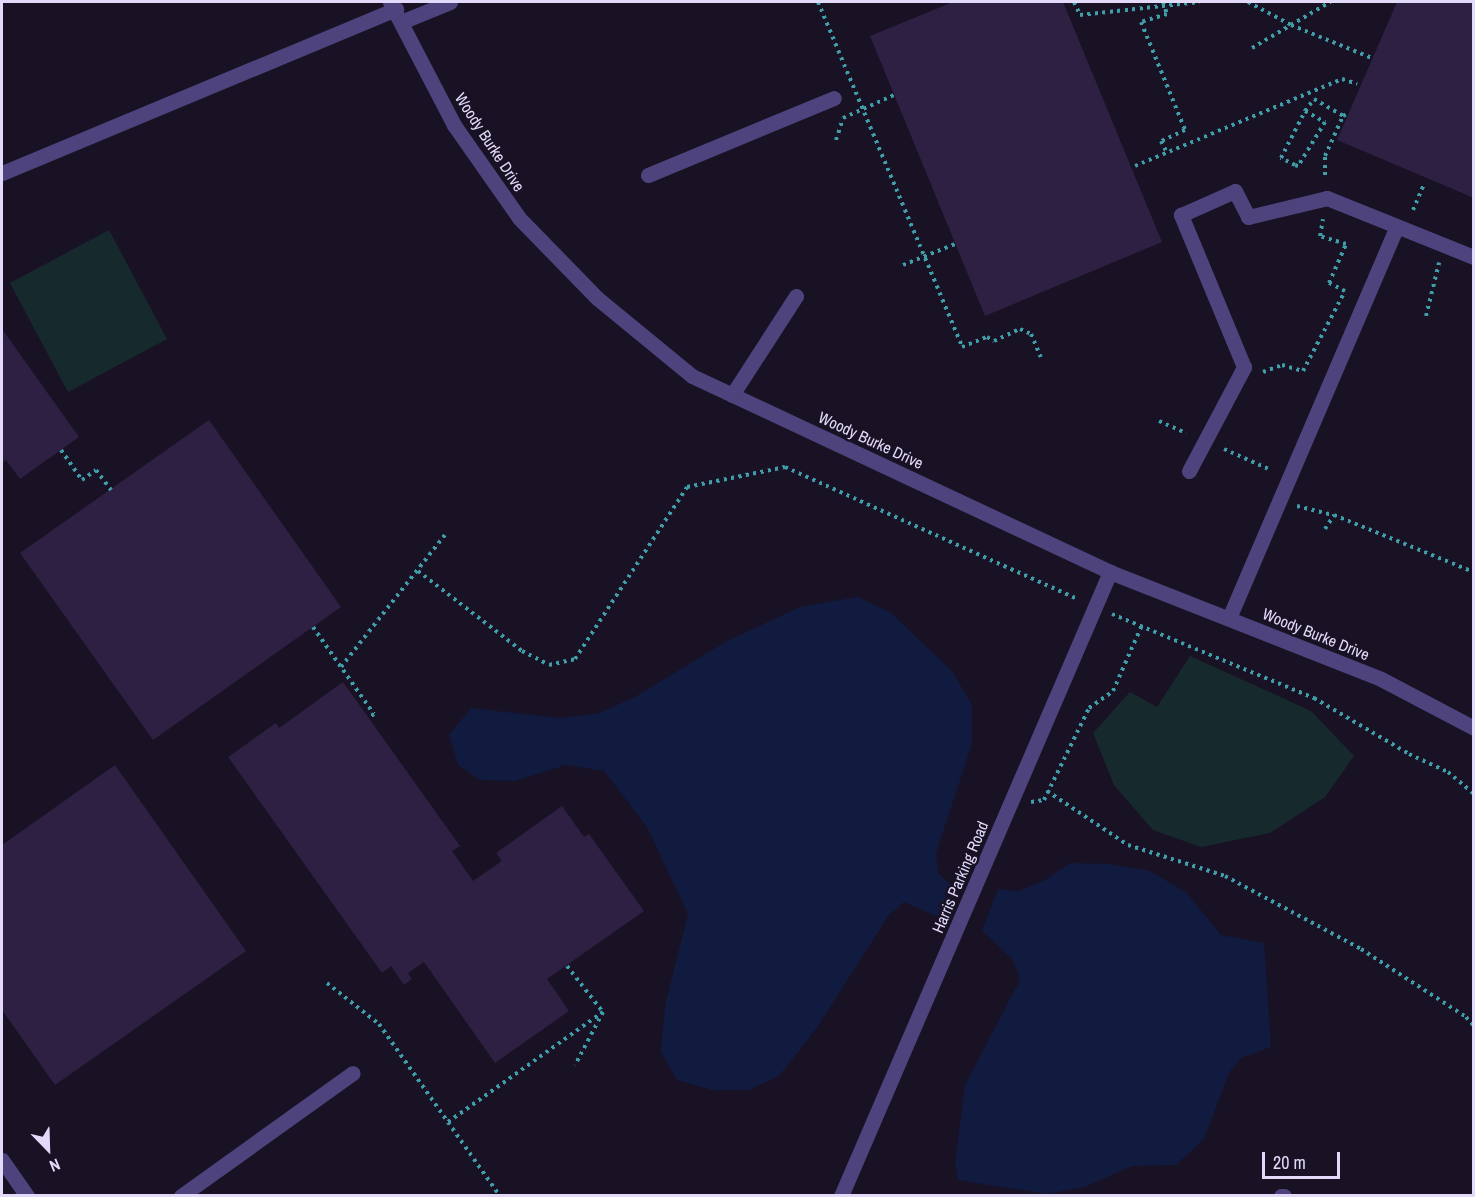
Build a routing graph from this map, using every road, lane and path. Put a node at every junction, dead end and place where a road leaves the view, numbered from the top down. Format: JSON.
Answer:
{"nodes":[{"id":1,"x":450,"y":2,"type":"edge"},
{"id":2,"x":818,"y":2,"type":"edge"},
{"id":3,"x":1074,"y":2,"type":"edge"},
{"id":4,"x":1199,"y":2,"type":"edge"},
{"id":5,"x":1248,"y":2,"type":"edge"},
{"id":6,"x":1329,"y":2,"type":"edge"},
{"id":7,"x":1164,"y":3,"type":"edge"},
{"id":8,"x":395,"y":8,"type":"edge"},
{"id":9,"x":1291,"y":25,"type":"junction"},
{"id":10,"x":1252,"y":48,"type":"dead end"},
{"id":11,"x":1372,"y":58,"type":"dead end"},
{"id":12,"x":1357,"y":84,"type":"dead end"},
{"id":13,"x":894,"y":95,"type":"dead end"},
{"id":14,"x":834,"y":98,"type":"dead end"},
{"id":15,"x":862,"y":109,"type":"junction"},
{"id":16,"x":1305,"y":111,"type":"junction"},
{"id":17,"x":1349,"y":113,"type":"dead end"},
{"id":18,"x":1344,"y":116,"type":"junction"},
{"id":19,"x":836,"y":140,"type":"dead end"},
{"id":20,"x":1167,"y":153,"type":"junction"},
{"id":21,"x":1136,"y":166,"type":"dead end"},
{"id":22,"x":2,"y":173,"type":"edge"},
{"id":23,"x":648,"y":175,"type":"dead end"},
{"id":24,"x":1325,"y":175,"type":"junction"},
{"id":25,"x":1336,"y":179,"type":"dead end"},
{"id":26,"x":1424,"y":184,"type":"dead end"},
{"id":27,"x":1327,"y":198,"type":"junction"},
{"id":28,"x":1402,"y":206,"type":"dead end"},
{"id":29,"x":1413,"y":210,"type":"junction"},
{"id":30,"x":1423,"y":214,"type":"dead end"},
{"id":31,"x":1397,"y":226,"type":"junction"},
{"id":32,"x":955,"y":243,"type":"dead end"},
{"id":33,"x":1444,"y":245,"type":"junction"},
{"id":34,"x":923,"y":256,"type":"junction"},
{"id":35,"x":1473,"y":256,"type":"edge"},
{"id":36,"x":903,"y":265,"type":"dead end"},
{"id":37,"x":796,"y":296,"type":"dead end"},
{"id":38,"x":1426,"y":316,"type":"dead end"},
{"id":39,"x":1041,"y":357,"type":"dead end"},
{"id":40,"x":1262,"y":372,"type":"dead end"},
{"id":41,"x":732,"y":395,"type":"junction"},
{"id":42,"x":61,"y":450,"type":"dead end"},
{"id":43,"x":1189,"y":471,"type":"dead end"},
{"id":44,"x":111,"y":490,"type":"dead end"},
{"id":45,"x":1279,"y":501,"type":"junction"},
{"id":46,"x":1334,"y":515,"type":"junction"},
{"id":47,"x":1325,"y":529,"type":"dead end"},
{"id":48,"x":445,"y":536,"type":"dead end"},
{"id":49,"x":418,"y":571,"type":"junction"},
{"id":50,"x":1110,"y":572,"type":"junction"},
{"id":51,"x":1473,"y":572,"type":"edge"},
{"id":52,"x":1096,"y":608,"type":"junction"},
{"id":53,"x":1228,"y":618,"type":"junction"},
{"id":54,"x":1142,"y":626,"type":"junction"},
{"id":55,"x":313,"y":627,"type":"dead end"},
{"id":56,"x":341,"y":667,"type":"junction"},
{"id":57,"x":368,"y":718,"type":"dead end"},
{"id":58,"x":1473,"y":728,"type":"edge"},
{"id":59,"x":1047,"y":791,"type":"junction"},
{"id":60,"x":1473,"y":794,"type":"edge"},
{"id":61,"x":1010,"y":806,"type":"junction"},
{"id":62,"x":567,"y":966,"type":"dead end"},
{"id":63,"x":327,"y":983,"type":"dead end"},
{"id":64,"x":603,"y":1012,"type":"junction"},
{"id":65,"x":1473,"y":1026,"type":"edge"},
{"id":66,"x":575,"y":1065,"type":"dead end"},
{"id":67,"x":352,"y":1073,"type":"dead end"},
{"id":68,"x":448,"y":1122,"type":"junction"},
{"id":69,"x":2,"y":1160,"type":"edge"},
{"id":70,"x":27,"y":1196,"type":"edge"},
{"id":71,"x":181,"y":1196,"type":"edge"},
{"id":72,"x":500,"y":1196,"type":"edge"},
{"id":73,"x":841,"y":1196,"type":"edge"}],
"edges":[{"from":1,"to":8,"type":"street"},
{"from":2,"to":15,"type":"path"},
{"from":3,"to":7,"type":"path"},
{"from":4,"to":7,"type":"path"},
{"from":5,"to":9,"type":"path"},
{"from":6,"to":9,"type":"path"},
{"from":7,"to":20,"type":"path"},
{"from":8,"to":22,"type":"street"},
{"from":8,"to":41,"type":"street","name":"Woody Burke Drive"},
{"from":9,"to":10,"type":"path"},
{"from":9,"to":11,"type":"path"},
{"from":12,"to":20,"type":"path"},
{"from":13,"to":15,"type":"path"},
{"from":14,"to":23,"type":"street"},
{"from":15,"to":19,"type":"path"},
{"from":15,"to":34,"type":"path"},
{"from":16,"to":16,"type":"path"},
{"from":16,"to":18,"type":"path"},
{"from":17,"to":18,"type":"path"},
{"from":18,"to":24,"type":"path"},
{"from":20,"to":21,"type":"path"},
{"from":24,"to":25,"type":"path"},
{"from":24,"to":27,"type":"path"},
{"from":26,"to":29,"type":"path"},
{"from":27,"to":31,"type":"street"},
{"from":27,"to":40,"type":"path"},
{"from":27,"to":43,"type":"street"},
{"from":28,"to":29,"type":"path"},
{"from":29,"to":30,"type":"path"},
{"from":31,"to":33,"type":"street"},
{"from":31,"to":45,"type":"street"},
{"from":32,"to":34,"type":"path"},
{"from":33,"to":35,"type":"street"},
{"from":33,"to":38,"type":"path"},
{"from":34,"to":36,"type":"path"},
{"from":34,"to":39,"type":"path"},
{"from":37,"to":41,"type":"street"},
{"from":41,"to":50,"type":"street","name":"Woody Burke Drive"},
{"from":42,"to":44,"type":"path"},
{"from":45,"to":46,"type":"path"},
{"from":45,"to":53,"type":"street"},
{"from":46,"to":47,"type":"path"},
{"from":46,"to":51,"type":"path"},
{"from":48,"to":49,"type":"path"},
{"from":49,"to":52,"type":"path"},
{"from":49,"to":56,"type":"path"},
{"from":50,"to":52,"type":"street","name":"Harris Parking Road"},
{"from":50,"to":53,"type":"street","name":"Woody Burke Drive"},
{"from":52,"to":54,"type":"path"},
{"from":52,"to":61,"type":"street","name":"Harris Parking Road"},
{"from":53,"to":58,"type":"street","name":"Woody Burke Drive"},
{"from":54,"to":59,"type":"path"},
{"from":54,"to":60,"type":"path"},
{"from":55,"to":56,"type":"path"},
{"from":56,"to":57,"type":"path"},
{"from":59,"to":61,"type":"path"},
{"from":59,"to":65,"type":"path"},
{"from":61,"to":73,"type":"street","name":"Harris Parking Road"},
{"from":62,"to":64,"type":"path"},
{"from":63,"to":68,"type":"path"},
{"from":64,"to":66,"type":"path"},
{"from":64,"to":68,"type":"path"},
{"from":67,"to":71,"type":"street"},
{"from":68,"to":72,"type":"path"},
{"from":69,"to":70,"type":"street"}]}
